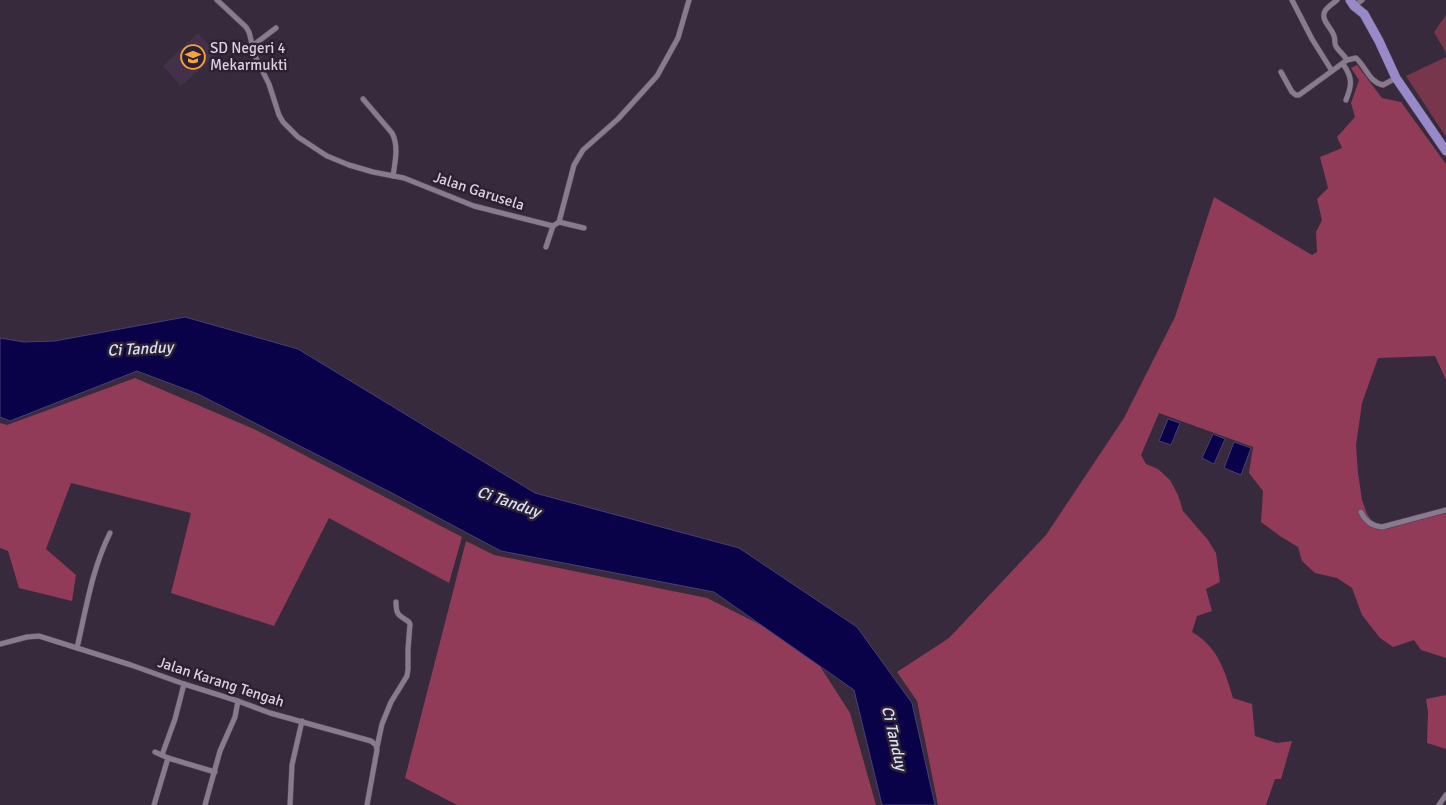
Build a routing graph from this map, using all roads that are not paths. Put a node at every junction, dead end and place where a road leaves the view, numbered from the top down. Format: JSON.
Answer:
{"nodes":[{"id":1,"x":218,"y":0,"type":"edge"},
{"id":2,"x":689,"y":0,"type":"edge"},
{"id":3,"x":1292,"y":0,"type":"edge"},
{"id":4,"x":1337,"y":0,"type":"edge"},
{"id":5,"x":1362,"y":0,"type":"edge"},
{"id":6,"x":1352,"y":3,"type":"edge"},
{"id":7,"x":276,"y":28,"type":"dead end"},
{"id":8,"x":252,"y":46,"type":"junction"},
{"id":9,"x":1345,"y":62,"type":"junction"},
{"id":10,"x":1332,"y":71,"type":"junction"},
{"id":11,"x":1281,"y":72,"type":"dead end"},
{"id":12,"x":1396,"y":78,"type":"junction"},
{"id":13,"x":363,"y":99,"type":"dead end"},
{"id":14,"x":1346,"y":100,"type":"dead end"},
{"id":15,"x":1446,"y":151,"type":"edge"},
{"id":16,"x":392,"y":176,"type":"junction"},
{"id":17,"x":559,"y":222,"type":"junction"},
{"id":18,"x":553,"y":226,"type":"junction"},
{"id":19,"x":584,"y":228,"type":"dead end"},
{"id":20,"x":546,"y":246,"type":"dead end"},
{"id":21,"x":1446,"y":510,"type":"edge"},
{"id":22,"x":1361,"y":512,"type":"dead end"},
{"id":23,"x":110,"y":533,"type":"dead end"},
{"id":24,"x":396,"y":602,"type":"dead end"},
{"id":25,"x":0,"y":644,"type":"edge"},
{"id":26,"x":77,"y":648,"type":"junction"},
{"id":27,"x":184,"y":684,"type":"junction"},
{"id":28,"x":238,"y":701,"type":"junction"},
{"id":29,"x":302,"y":721,"type":"junction"},
{"id":30,"x":377,"y":747,"type":"junction"},
{"id":31,"x":155,"y":752,"type":"dead end"},
{"id":32,"x":165,"y":756,"type":"junction"},
{"id":33,"x":214,"y":772,"type":"junction"},
{"id":34,"x":1446,"y":795,"type":"edge"},
{"id":35,"x":154,"y":805,"type":"edge"},
{"id":36,"x":205,"y":805,"type":"edge"},
{"id":37,"x":290,"y":805,"type":"edge"},
{"id":38,"x":367,"y":805,"type":"edge"},
{"id":39,"x":1439,"y":805,"type":"edge"}],
"edges":[{"from":1,"to":8,"type":"street","name":"Jalan Garusela"},
{"from":2,"to":17,"type":"street"},
{"from":3,"to":10,"type":"street"},
{"from":4,"to":9,"type":"street"},
{"from":5,"to":6,"type":"street"},
{"from":6,"to":12,"type":"highway"},
{"from":7,"to":8,"type":"street"},
{"from":8,"to":16,"type":"street","name":"Jalan Garusela"},
{"from":9,"to":10,"type":"street"},
{"from":9,"to":12,"type":"street"},
{"from":9,"to":14,"type":"street"},
{"from":10,"to":11,"type":"street"},
{"from":12,"to":15,"type":"highway"},
{"from":13,"to":16,"type":"street"},
{"from":16,"to":18,"type":"street","name":"Jalan Garusela"},
{"from":17,"to":18,"type":"street"},
{"from":17,"to":19,"type":"street"},
{"from":18,"to":20,"type":"street"},
{"from":21,"to":22,"type":"street"},
{"from":23,"to":26,"type":"street"},
{"from":24,"to":30,"type":"street"},
{"from":25,"to":26,"type":"street","name":"Jalan Karang Tengah"},
{"from":26,"to":27,"type":"street","name":"Jalan Karang Tengah"},
{"from":27,"to":28,"type":"street","name":"Jalan Karang Tengah"},
{"from":27,"to":32,"type":"street"},
{"from":28,"to":29,"type":"street","name":"Jalan Karang Tengah"},
{"from":28,"to":33,"type":"street"},
{"from":29,"to":30,"type":"street","name":"Jalan Karang Tengah"},
{"from":29,"to":37,"type":"street"},
{"from":30,"to":38,"type":"street"},
{"from":31,"to":32,"type":"street"},
{"from":32,"to":33,"type":"street"},
{"from":32,"to":35,"type":"street"},
{"from":33,"to":36,"type":"street"},
{"from":34,"to":39,"type":"street"}]}
